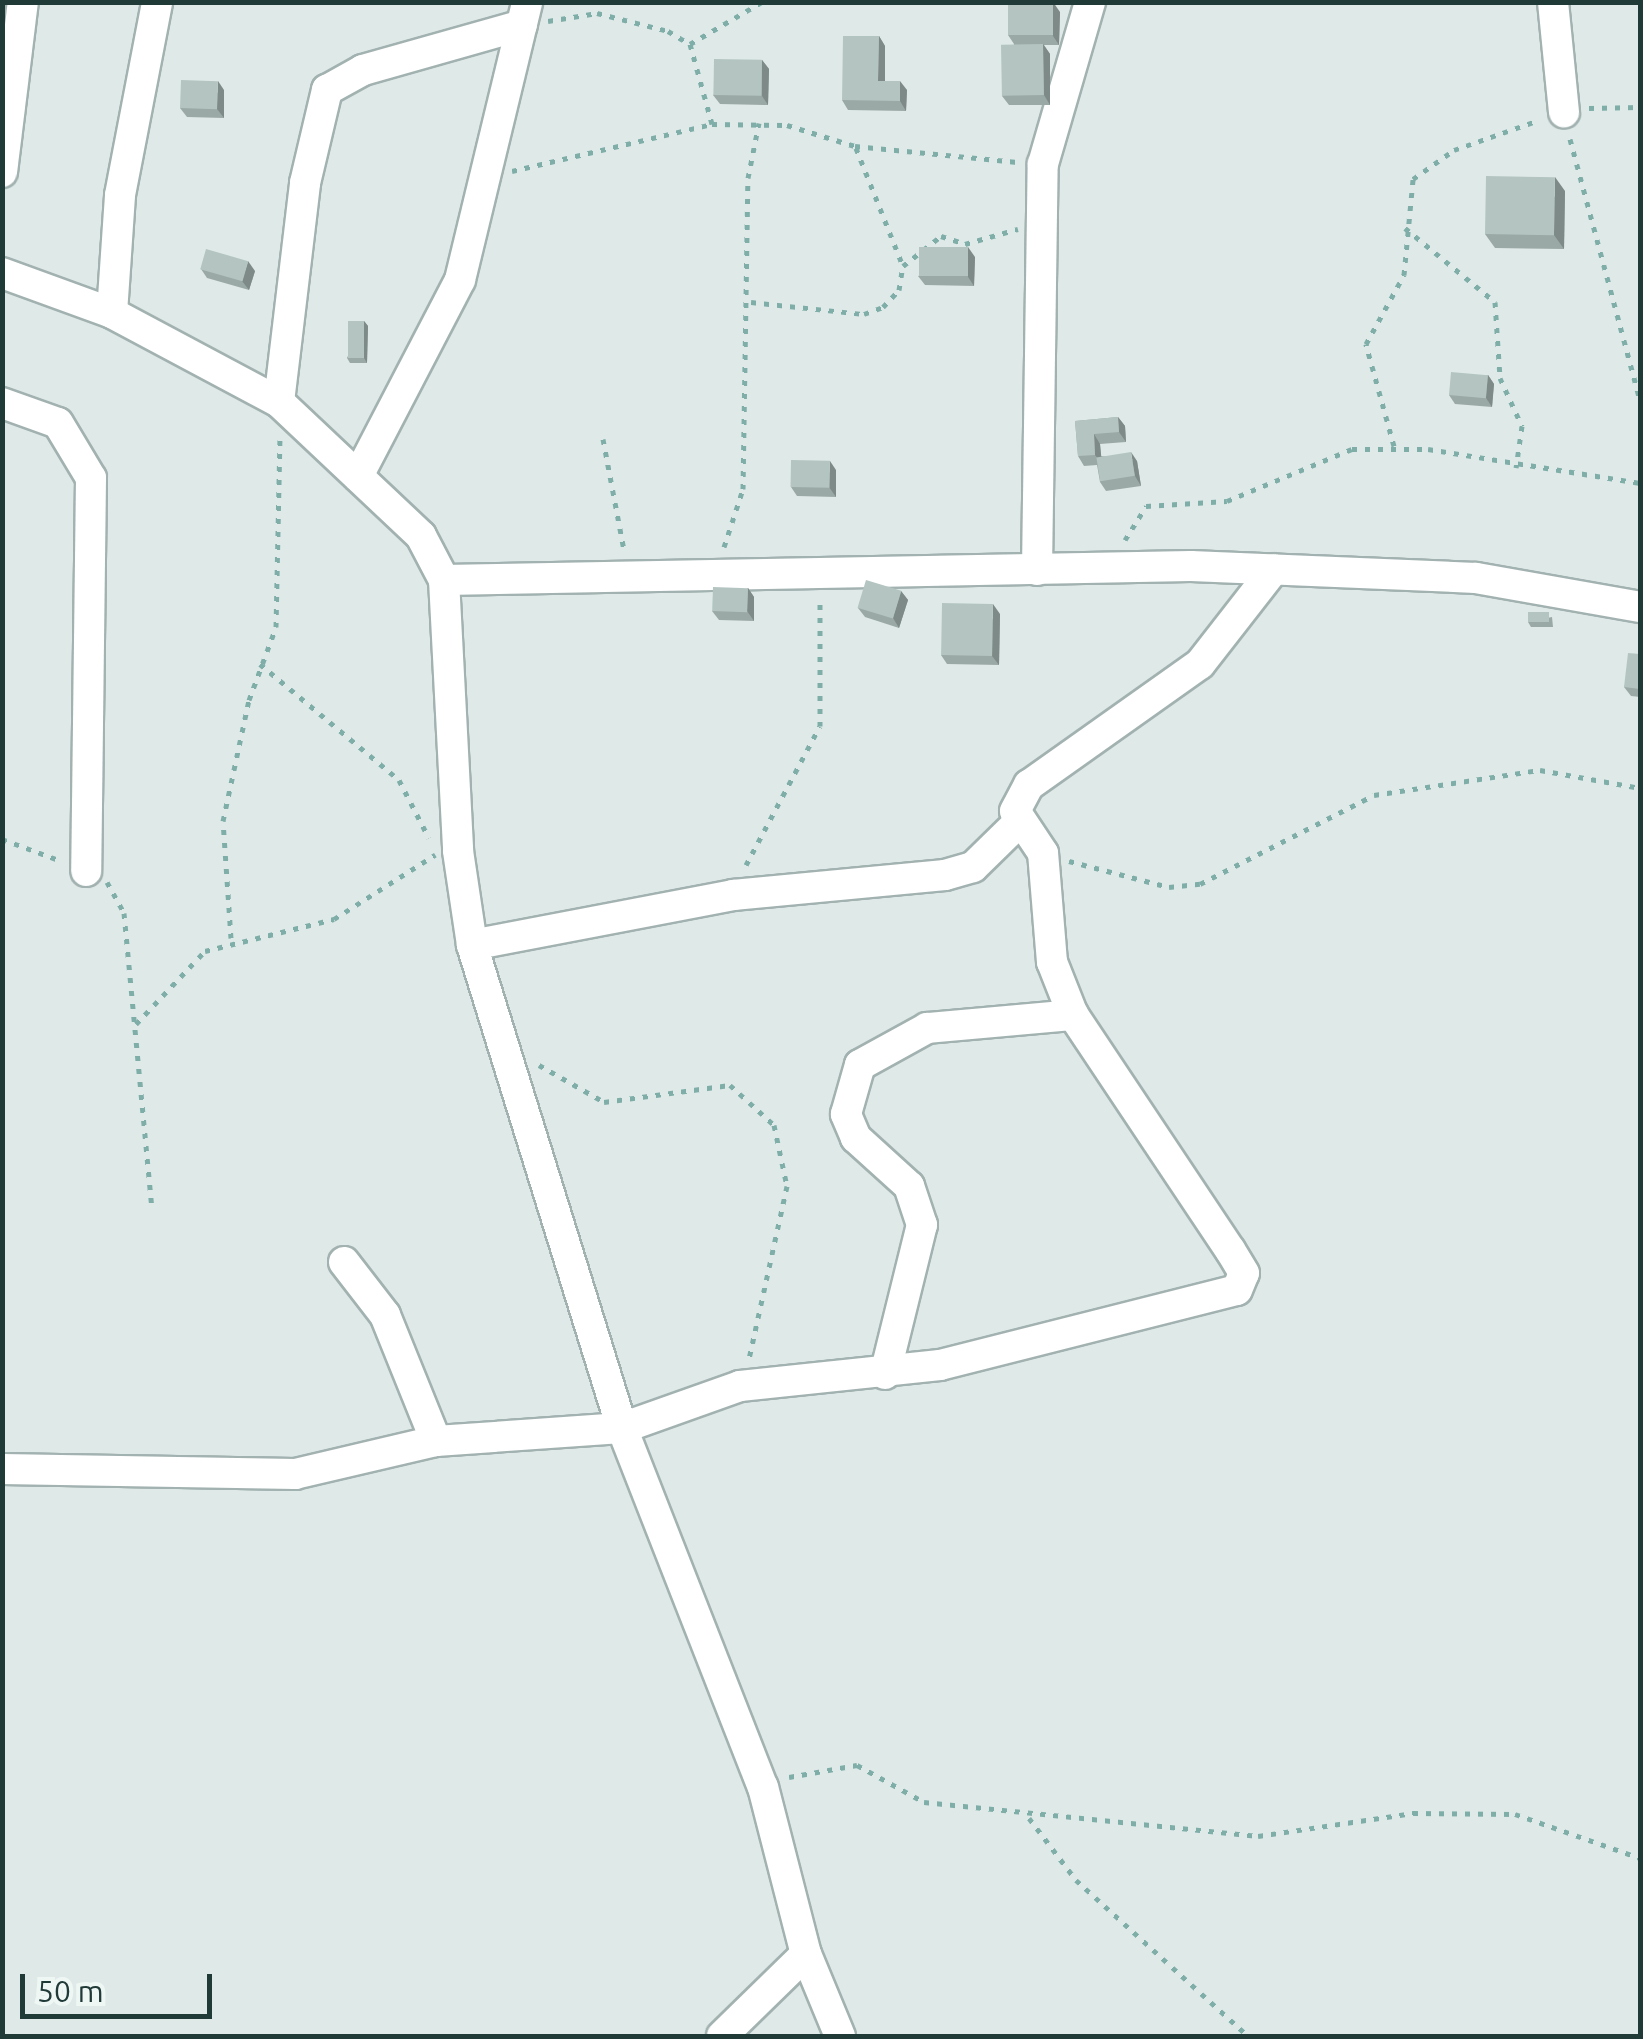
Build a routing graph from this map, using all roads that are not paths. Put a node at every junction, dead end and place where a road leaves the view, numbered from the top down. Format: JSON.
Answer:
{"nodes":[{"id":1,"x":24,"y":2,"type":"edge"},
{"id":2,"x":157,"y":2,"type":"edge"},
{"id":3,"x":1090,"y":2,"type":"edge"},
{"id":4,"x":1553,"y":2,"type":"edge"},
{"id":5,"x":524,"y":14,"type":"edge"},
{"id":6,"x":1564,"y":112,"type":"road end"},
{"id":7,"x":2,"y":172,"type":"edge"},
{"id":8,"x":8,"y":282,"type":"edge"},
{"id":9,"x":112,"y":312,"type":"junction"},
{"id":10,"x":2,"y":402,"type":"edge"},
{"id":11,"x":279,"y":402,"type":"junction"},
{"id":12,"x":358,"y":476,"type":"junction"},
{"id":13,"x":1274,"y":569,"type":"junction"},
{"id":14,"x":1037,"y":570,"type":"junction"},
{"id":15,"x":444,"y":580,"type":"junction"},
{"id":16,"x":1640,"y":607,"type":"edge"},
{"id":17,"x":1018,"y":823,"type":"junction"},
{"id":18,"x":86,"y":871,"type":"road end"},
{"id":19,"x":472,"y":945,"type":"junction"},
{"id":20,"x":1074,"y":1016,"type":"junction"},
{"id":21,"x":344,"y":1262,"type":"dead end"},
{"id":22,"x":885,"y":1374,"type":"junction"},
{"id":23,"x":622,"y":1428,"type":"junction"},
{"id":24,"x":436,"y":1441,"type":"junction"},
{"id":25,"x":2,"y":1469,"type":"edge"},
{"id":26,"x":806,"y":1954,"type":"junction"},
{"id":27,"x":722,"y":2036,"type":"edge"},
{"id":28,"x":840,"y":2036,"type":"edge"}],
"edges":[{"from":1,"to":7,"type":"street"},
{"from":2,"to":9,"type":"street"},
{"from":3,"to":14,"type":"street"},
{"from":4,"to":6,"type":"street"},
{"from":5,"to":11,"type":"street"},
{"from":5,"to":12,"type":"street"},
{"from":8,"to":9,"type":"street"},
{"from":9,"to":11,"type":"street"},
{"from":10,"to":18,"type":"street"},
{"from":11,"to":12,"type":"street"},
{"from":12,"to":15,"type":"street"},
{"from":13,"to":14,"type":"street"},
{"from":13,"to":16,"type":"street"},
{"from":13,"to":17,"type":"street"},
{"from":14,"to":15,"type":"street"},
{"from":15,"to":19,"type":"street"},
{"from":17,"to":19,"type":"street"},
{"from":17,"to":20,"type":"street"},
{"from":19,"to":23,"type":"street"},
{"from":20,"to":22,"type":"street"},
{"from":20,"to":22,"type":"street"},
{"from":21,"to":24,"type":"street"},
{"from":22,"to":23,"type":"street"},
{"from":23,"to":24,"type":"street"},
{"from":23,"to":26,"type":"street"},
{"from":24,"to":25,"type":"street"},
{"from":26,"to":27,"type":"street"},
{"from":26,"to":28,"type":"street"}]}
